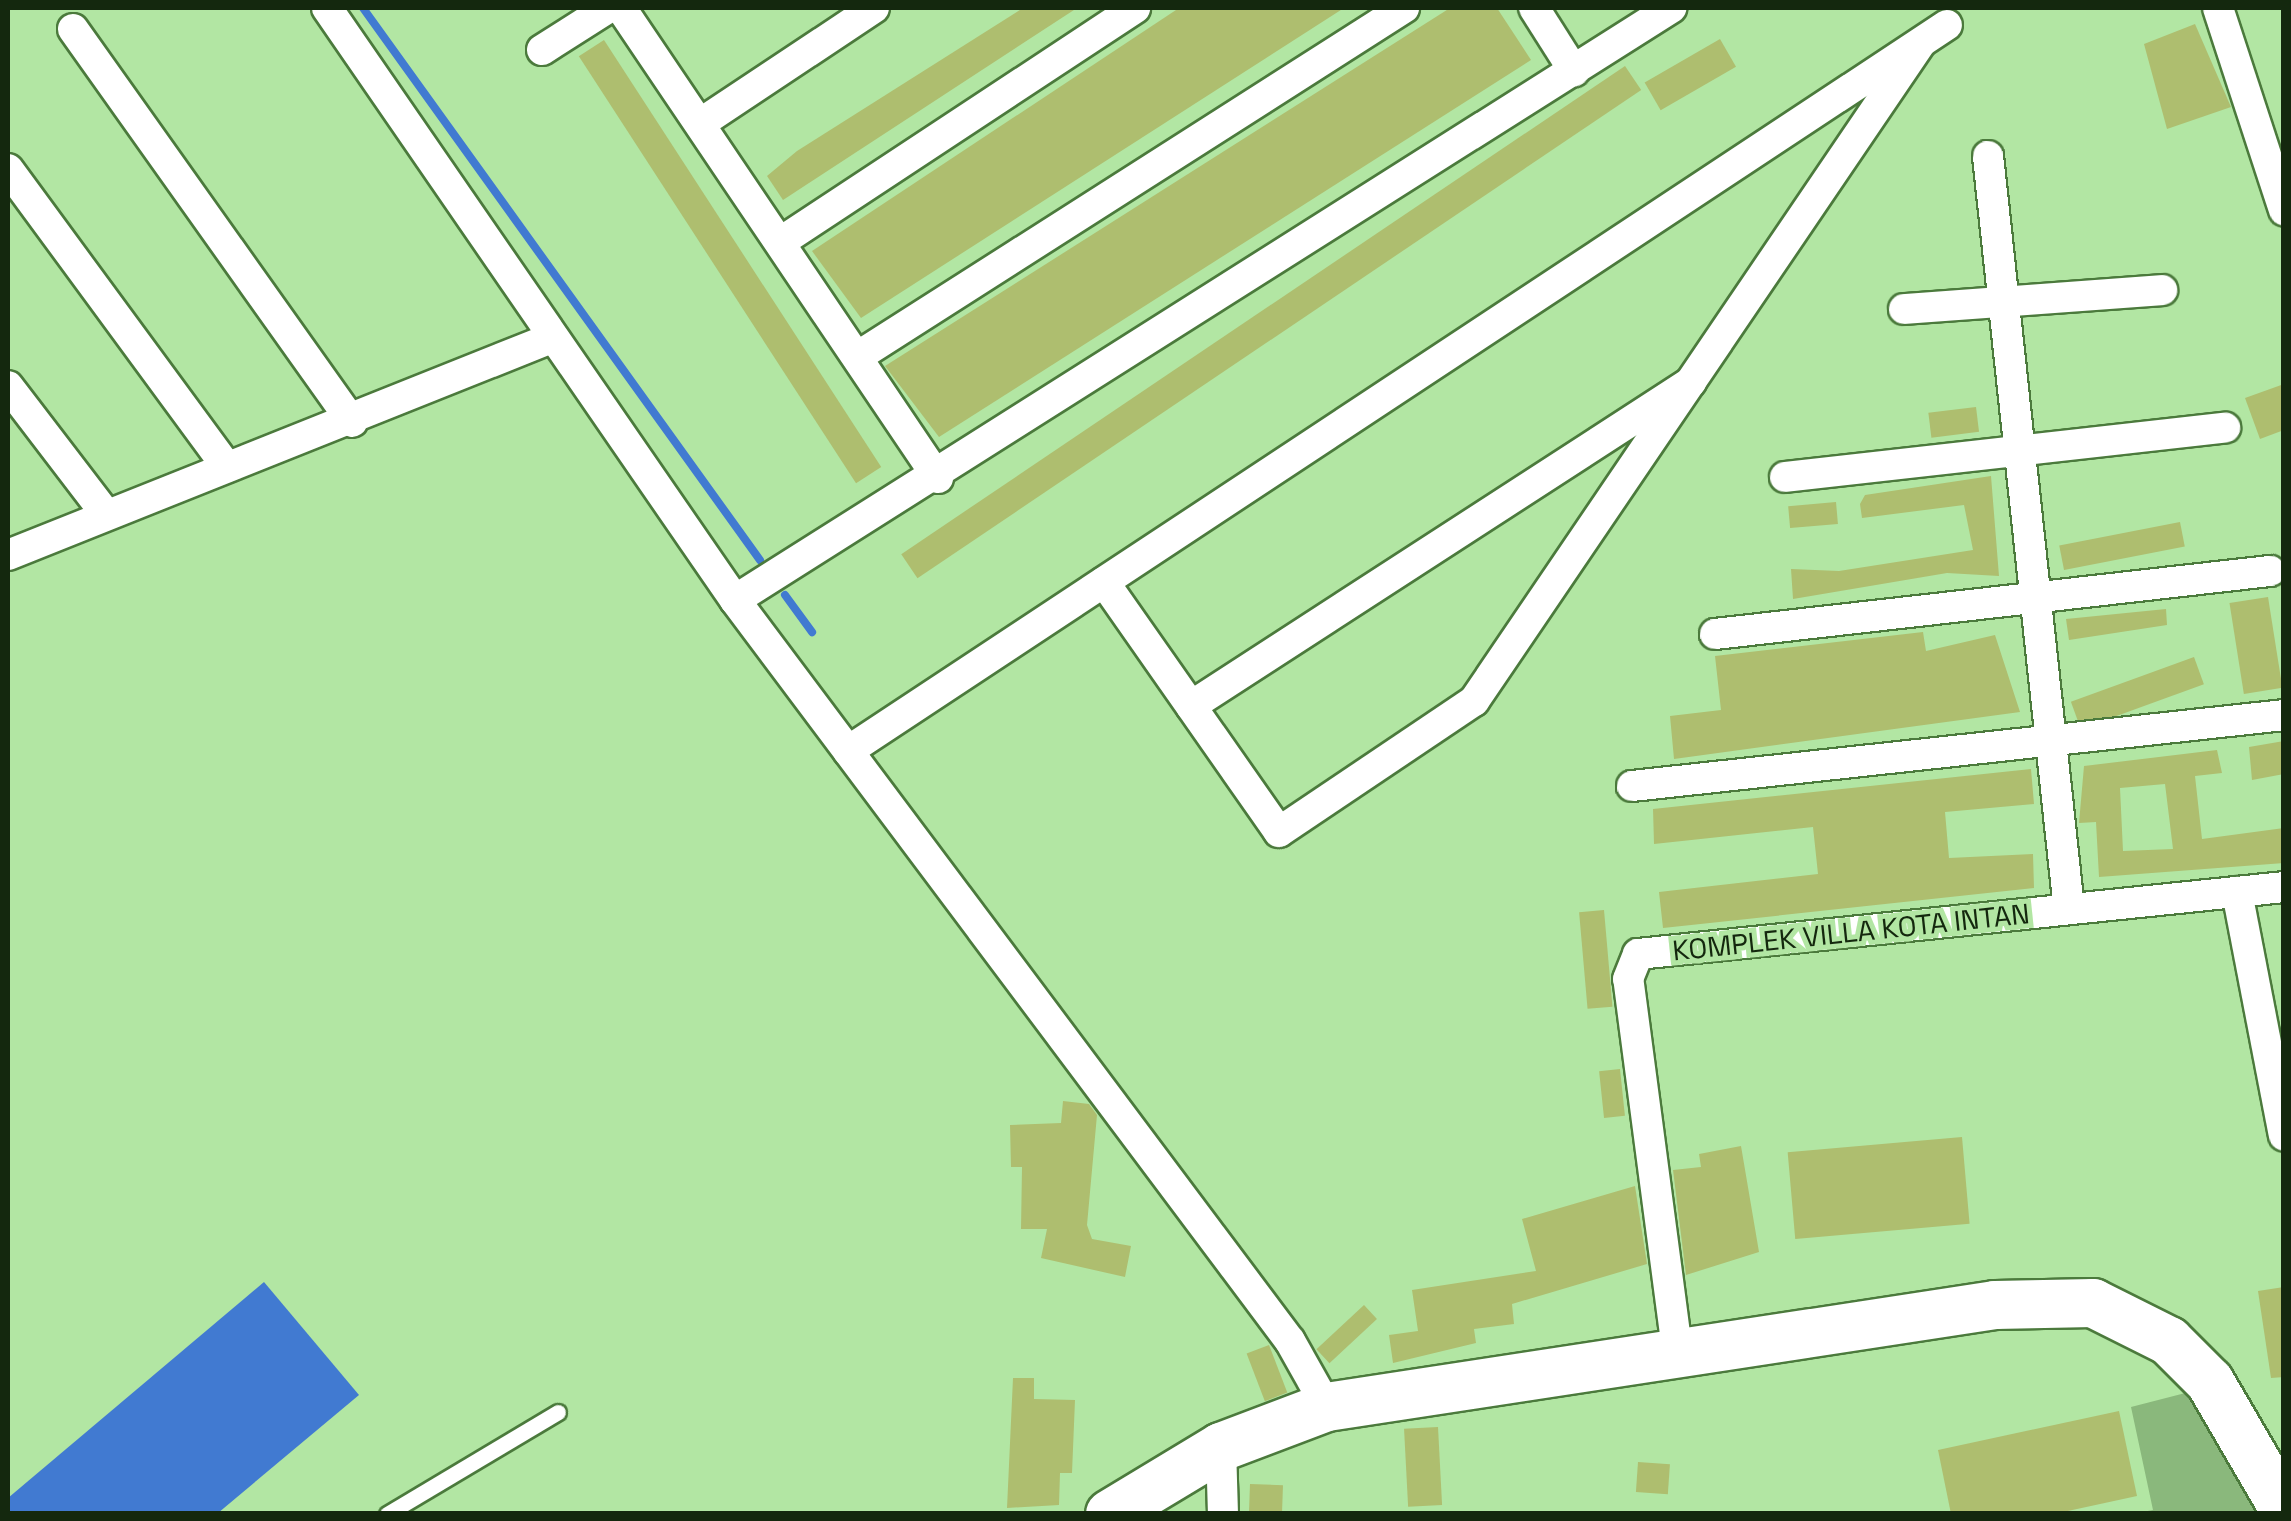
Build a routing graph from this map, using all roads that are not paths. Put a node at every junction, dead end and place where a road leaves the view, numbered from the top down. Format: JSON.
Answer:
{"nodes":[{"id":1,"x":327,"y":8,"type":"edge"},
{"id":2,"x":608,"y":8,"type":"edge"},
{"id":3,"x":622,"y":8,"type":"edge"},
{"id":4,"x":874,"y":8,"type":"edge"},
{"id":5,"x":1136,"y":8,"type":"edge"},
{"id":6,"x":1404,"y":8,"type":"edge"},
{"id":7,"x":1534,"y":8,"type":"edge"},
{"id":8,"x":1671,"y":8,"type":"edge"},
{"id":9,"x":2218,"y":8,"type":"edge"},
{"id":10,"x":1948,"y":26,"type":"dead end"},
{"id":11,"x":73,"y":29,"type":"dead end"},
{"id":12,"x":1920,"y":44,"type":"junction"},
{"id":13,"x":542,"y":50,"type":"dead end"},
{"id":14,"x":1574,"y":71,"type":"junction"},
{"id":15,"x":704,"y":121,"type":"junction"},
{"id":16,"x":1988,"y":156,"type":"dead end"},
{"id":17,"x":8,"y":169,"type":"edge"},
{"id":18,"x":2284,"y":210,"type":"edge"},
{"id":19,"x":782,"y":241,"type":"junction"},
{"id":20,"x":2162,"y":290,"type":"dead end"},
{"id":21,"x":2005,"y":302,"type":"junction"},
{"id":22,"x":1904,"y":309,"type":"dead end"},
{"id":23,"x":549,"y":339,"type":"junction"},
{"id":24,"x":857,"y":357,"type":"junction"},
{"id":25,"x":1702,"y":374,"type":"junction"},
{"id":26,"x":8,"y":386,"type":"edge"},
{"id":27,"x":352,"y":422,"type":"junction"},
{"id":28,"x":2225,"y":428,"type":"dead end"},
{"id":29,"x":2014,"y":451,"type":"junction"},
{"id":30,"x":227,"y":467,"type":"junction"},
{"id":31,"x":1785,"y":477,"type":"dead end"},
{"id":32,"x":938,"y":478,"type":"junction"},
{"id":33,"x":106,"y":514,"type":"junction"},
{"id":34,"x":8,"y":555,"type":"edge"},
{"id":35,"x":2270,"y":570,"type":"dead end"},
{"id":36,"x":1104,"y":582,"type":"junction"},
{"id":37,"x":2030,"y":596,"type":"junction"},
{"id":38,"x":735,"y":600,"type":"junction"},
{"id":39,"x":1715,"y":634,"type":"dead end"},
{"id":40,"x":1191,"y":706,"type":"junction"},
{"id":41,"x":2284,"y":715,"type":"edge"},
{"id":42,"x":2051,"y":744,"type":"junction"},
{"id":43,"x":848,"y":751,"type":"junction"},
{"id":44,"x":1632,"y":786,"type":"dead end"},
{"id":45,"x":2284,"y":887,"type":"edge"},
{"id":46,"x":2237,"y":892,"type":"junction"},
{"id":47,"x":2069,"y":909,"type":"junction"},
{"id":48,"x":2284,"y":1136,"type":"edge"},
{"id":49,"x":1677,"y":1349,"type":"junction"},
{"id":50,"x":1327,"y":1407,"type":"junction"},
{"id":51,"x":558,"y":1412,"type":"dead end"},
{"id":52,"x":1221,"y":1447,"type":"junction"},
{"id":53,"x":2284,"y":1510,"type":"edge"},
{"id":54,"x":386,"y":1514,"type":"edge"},
{"id":55,"x":1110,"y":1514,"type":"edge"},
{"id":56,"x":1223,"y":1514,"type":"edge"}],
"edges":[{"from":1,"to":23,"type":"street"},
{"from":2,"to":13,"type":"street"},
{"from":3,"to":15,"type":"street"},
{"from":4,"to":15,"type":"street"},
{"from":5,"to":19,"type":"street"},
{"from":6,"to":24,"type":"street"},
{"from":7,"to":14,"type":"street"},
{"from":8,"to":14,"type":"street"},
{"from":9,"to":18,"type":"street"},
{"from":10,"to":12,"type":"street"},
{"from":11,"to":27,"type":"street"},
{"from":12,"to":25,"type":"street"},
{"from":12,"to":36,"type":"street"},
{"from":14,"to":32,"type":"street"},
{"from":15,"to":19,"type":"street"},
{"from":16,"to":21,"type":"street"},
{"from":17,"to":30,"type":"street"},
{"from":19,"to":24,"type":"street"},
{"from":20,"to":21,"type":"street"},
{"from":21,"to":22,"type":"street"},
{"from":21,"to":29,"type":"street"},
{"from":23,"to":27,"type":"street"},
{"from":23,"to":38,"type":"street"},
{"from":24,"to":32,"type":"street"},
{"from":25,"to":40,"type":"street"},
{"from":25,"to":40,"type":"street"},
{"from":26,"to":33,"type":"street"},
{"from":27,"to":30,"type":"street"},
{"from":28,"to":29,"type":"street"},
{"from":29,"to":31,"type":"street"},
{"from":29,"to":37,"type":"street"},
{"from":30,"to":33,"type":"street"},
{"from":32,"to":38,"type":"street"},
{"from":33,"to":34,"type":"street"},
{"from":35,"to":37,"type":"street"},
{"from":36,"to":40,"type":"street"},
{"from":36,"to":43,"type":"street"},
{"from":37,"to":39,"type":"street"},
{"from":37,"to":42,"type":"street"},
{"from":38,"to":43,"type":"street"},
{"from":41,"to":42,"type":"street"},
{"from":42,"to":44,"type":"street"},
{"from":42,"to":47,"type":"street"},
{"from":43,"to":50,"type":"street"},
{"from":45,"to":46,"type":"street","name":"KOMPLEK VILLA KOTA INTAN"},
{"from":46,"to":47,"type":"street","name":"KOMPLEK VILLA KOTA INTAN"},
{"from":46,"to":48,"type":"street"},
{"from":47,"to":49,"type":"street","name":"KOMPLEK VILLA KOTA INTAN"},
{"from":49,"to":50,"type":"main road"},
{"from":49,"to":53,"type":"main road"},
{"from":50,"to":52,"type":"main road"},
{"from":51,"to":54,"type":"lane"},
{"from":52,"to":55,"type":"main road"},
{"from":52,"to":56,"type":"street"}]}
